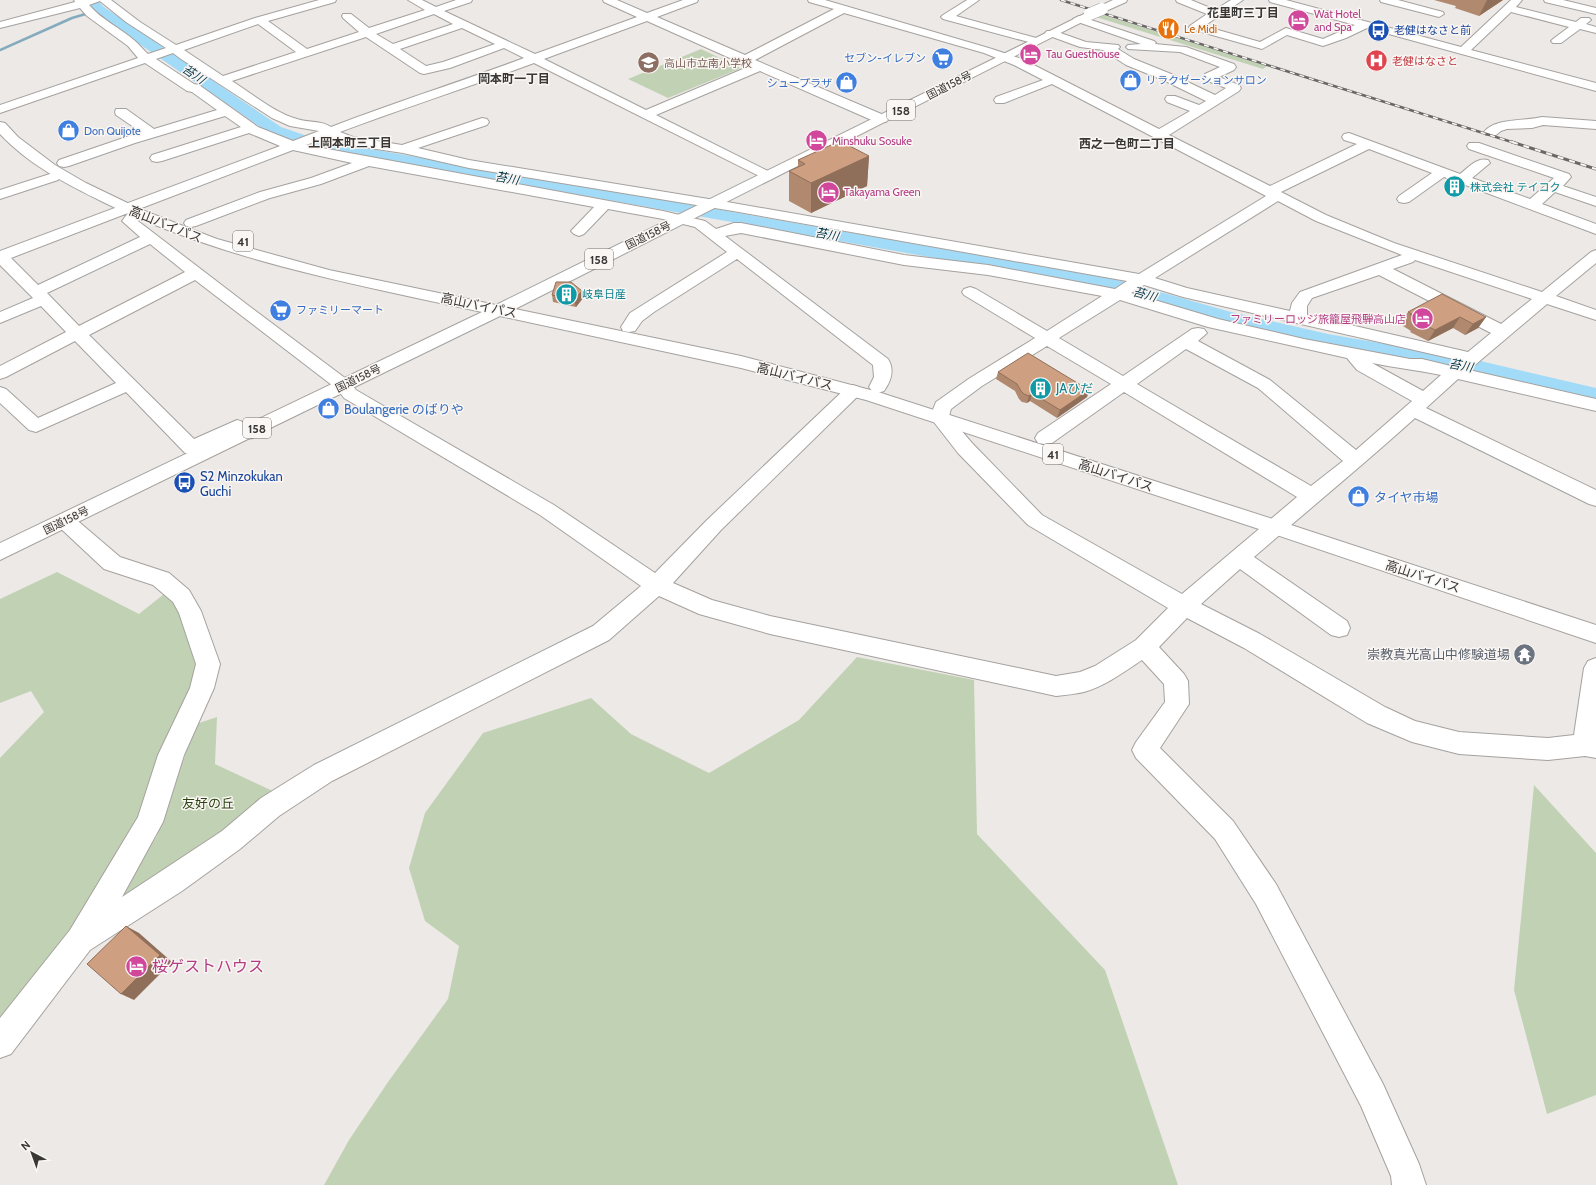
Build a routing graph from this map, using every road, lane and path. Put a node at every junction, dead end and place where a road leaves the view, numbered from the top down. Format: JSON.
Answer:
{"nodes":[{"id":1,"x":98,"y":0,"type":"edge"},
{"id":2,"x":105,"y":0,"type":"edge"},
{"id":3,"x":331,"y":0,"type":"edge"},
{"id":4,"x":413,"y":0,"type":"edge"},
{"id":5,"x":467,"y":0,"type":"edge"},
{"id":6,"x":608,"y":0,"type":"edge"},
{"id":7,"x":693,"y":0,"type":"edge"},
{"id":8,"x":813,"y":0,"type":"edge"},
{"id":9,"x":974,"y":0,"type":"edge"},
{"id":10,"x":1122,"y":0,"type":"edge"},
{"id":11,"x":1180,"y":0,"type":"edge"},
{"id":12,"x":1238,"y":0,"type":"edge"},
{"id":13,"x":1274,"y":0,"type":"edge"},
{"id":14,"x":1516,"y":0,"type":"edge"},
{"id":15,"x":1549,"y":0,"type":"edge"},
{"id":16,"x":1386,"y":5,"type":"edge"},
{"id":17,"x":85,"y":6,"type":"edge"},
{"id":18,"x":1508,"y":8,"type":"junction"},
{"id":19,"x":842,"y":9,"type":"junction"},
{"id":20,"x":435,"y":10,"type":"junction"},
{"id":21,"x":1596,"y":11,"type":"edge"},
{"id":22,"x":1090,"y":14,"type":"junction"},
{"id":23,"x":1217,"y":14,"type":"junction"},
{"id":24,"x":1596,"y":15,"type":"edge"},
{"id":25,"x":347,"y":16,"type":"dead end"},
{"id":26,"x":647,"y":17,"type":"junction"},
{"id":27,"x":1376,"y":18,"type":"dead end"},
{"id":28,"x":259,"y":20,"type":"junction"},
{"id":29,"x":0,"y":24,"type":"edge"},
{"id":30,"x":463,"y":24,"type":"junction"},
{"id":31,"x":1365,"y":25,"type":"junction"},
{"id":32,"x":1577,"y":25,"type":"junction"},
{"id":33,"x":1596,"y":30,"type":"edge"},
{"id":34,"x":367,"y":33,"type":"junction"},
{"id":35,"x":1051,"y":33,"type":"junction"},
{"id":36,"x":1416,"y":39,"type":"junction"},
{"id":37,"x":1557,"y":40,"type":"dead end"},
{"id":38,"x":1036,"y":41,"type":"junction"},
{"id":39,"x":505,"y":44,"type":"junction"},
{"id":40,"x":1132,"y":47,"type":"dead end"},
{"id":41,"x":1161,"y":48,"type":"junction"},
{"id":42,"x":174,"y":49,"type":"junction"},
{"id":43,"x":390,"y":49,"type":"junction"},
{"id":44,"x":1463,"y":51,"type":"junction"},
{"id":45,"x":305,"y":53,"type":"junction"},
{"id":46,"x":150,"y":57,"type":"junction"},
{"id":47,"x":1004,"y":57,"type":"junction"},
{"id":48,"x":534,"y":58,"type":"junction"},
{"id":49,"x":745,"y":60,"type":"junction"},
{"id":50,"x":760,"y":66,"type":"junction"},
{"id":51,"x":223,"y":80,"type":"junction"},
{"id":52,"x":1053,"y":80,"type":"junction"},
{"id":53,"x":1596,"y":87,"type":"edge"},
{"id":54,"x":1171,"y":99,"type":"dead end"},
{"id":55,"x":1000,"y":100,"type":"dead end"},
{"id":56,"x":1215,"y":100,"type":"junction"},
{"id":57,"x":0,"y":109,"type":"edge"},
{"id":58,"x":1200,"y":110,"type":"junction"},
{"id":59,"x":227,"y":111,"type":"junction"},
{"id":60,"x":121,"y":112,"type":"dead end"},
{"id":61,"x":0,"y":113,"type":"edge"},
{"id":62,"x":646,"y":115,"type":"junction"},
{"id":63,"x":881,"y":119,"type":"junction"},
{"id":64,"x":482,"y":122,"type":"dead end"},
{"id":65,"x":1596,"y":124,"type":"edge"},
{"id":66,"x":0,"y":126,"type":"edge"},
{"id":67,"x":252,"y":128,"type":"junction"},
{"id":68,"x":326,"y":132,"type":"junction"},
{"id":69,"x":1490,"y":132,"type":"dead end"},
{"id":70,"x":151,"y":134,"type":"junction"},
{"id":71,"x":1161,"y":134,"type":"junction"},
{"id":72,"x":1350,"y":137,"type":"dead end"},
{"id":73,"x":293,"y":144,"type":"junction"},
{"id":74,"x":1368,"y":144,"type":"junction"},
{"id":75,"x":1474,"y":146,"type":"dead end"},
{"id":76,"x":401,"y":150,"type":"junction"},
{"id":77,"x":157,"y":158,"type":"dead end"},
{"id":78,"x":369,"y":161,"type":"junction"},
{"id":79,"x":64,"y":163,"type":"junction"},
{"id":80,"x":1484,"y":163,"type":"dead end"},
{"id":81,"x":1442,"y":172,"type":"junction"},
{"id":82,"x":767,"y":176,"type":"junction"},
{"id":83,"x":53,"y":177,"type":"dead end"},
{"id":84,"x":1462,"y":179,"type":"junction"},
{"id":85,"x":1553,"y":187,"type":"junction"},
{"id":86,"x":1273,"y":194,"type":"junction"},
{"id":87,"x":0,"y":195,"type":"edge"},
{"id":88,"x":1404,"y":199,"type":"dead end"},
{"id":89,"x":1596,"y":202,"type":"edge"},
{"id":90,"x":605,"y":204,"type":"junction"},
{"id":91,"x":708,"y":205,"type":"junction"},
{"id":92,"x":1532,"y":205,"type":"junction"},
{"id":93,"x":134,"y":209,"type":"junction"},
{"id":94,"x":682,"y":218,"type":"junction"},
{"id":95,"x":191,"y":223,"type":"junction"},
{"id":96,"x":1596,"y":229,"type":"edge"},
{"id":97,"x":579,"y":231,"type":"dead end"},
{"id":98,"x":714,"y":234,"type":"junction"},
{"id":99,"x":151,"y":238,"type":"junction"},
{"id":100,"x":738,"y":252,"type":"junction"},
{"id":101,"x":1412,"y":254,"type":"junction"},
{"id":102,"x":1596,"y":255,"type":"edge"},
{"id":103,"x":0,"y":256,"type":"edge"},
{"id":104,"x":1380,"y":269,"type":"junction"},
{"id":105,"x":196,"y":273,"type":"junction"},
{"id":106,"x":1139,"y":280,"type":"junction"},
{"id":107,"x":970,"y":292,"type":"dead end"},
{"id":108,"x":1117,"y":294,"type":"junction"},
{"id":109,"x":41,"y":296,"type":"junction"},
{"id":110,"x":1545,"y":298,"type":"junction"},
{"id":111,"x":507,"y":306,"type":"junction"},
{"id":112,"x":1596,"y":315,"type":"edge"},
{"id":113,"x":0,"y":318,"type":"edge"},
{"id":114,"x":1300,"y":320,"type":"junction"},
{"id":115,"x":1214,"y":323,"type":"junction"},
{"id":116,"x":629,"y":327,"type":"junction"},
{"id":117,"x":1503,"y":332,"type":"junction"},
{"id":118,"x":78,"y":333,"type":"junction"},
{"id":119,"x":1047,"y":337,"type":"junction"},
{"id":120,"x":1186,"y":342,"type":"junction"},
{"id":121,"x":1356,"y":355,"type":"junction"},
{"id":122,"x":1463,"y":366,"type":"junction"},
{"id":123,"x":0,"y":372,"type":"edge"},
{"id":124,"x":1125,"y":383,"type":"junction"},
{"id":125,"x":129,"y":384,"type":"junction"},
{"id":126,"x":343,"y":385,"type":"junction"},
{"id":127,"x":878,"y":386,"type":"junction"},
{"id":128,"x":853,"y":391,"type":"junction"},
{"id":129,"x":0,"y":393,"type":"edge"},
{"id":130,"x":1420,"y":405,"type":"junction"},
{"id":131,"x":1596,"y":405,"type":"edge"},
{"id":132,"x":941,"y":411,"type":"junction"},
{"id":133,"x":246,"y":433,"type":"junction"},
{"id":134,"x":1045,"y":438,"type":"junction"},
{"id":135,"x":1356,"y":461,"type":"junction"},
{"id":136,"x":1313,"y":497,"type":"junction"},
{"id":137,"x":1596,"y":499,"type":"edge"},
{"id":138,"x":65,"y":521,"type":"junction"},
{"id":139,"x":1280,"y":522,"type":"junction"},
{"id":140,"x":0,"y":552,"type":"edge"},
{"id":141,"x":1240,"y":558,"type":"junction"},
{"id":142,"x":657,"y":585,"type":"junction"},
{"id":143,"x":1184,"y":606,"type":"junction"},
{"id":144,"x":1596,"y":618,"type":"edge"},
{"id":145,"x":1339,"y":628,"type":"dead end"},
{"id":146,"x":1596,"y":634,"type":"edge"},
{"id":147,"x":1144,"y":647,"type":"junction"},
{"id":148,"x":1596,"y":668,"type":"edge"},
{"id":149,"x":1590,"y":746,"type":"edge"},
{"id":150,"x":80,"y":940,"type":"junction"},
{"id":151,"x":0,"y":1043,"type":"edge"},
{"id":152,"x":1409,"y":1185,"type":"edge"}],
"edges":[{"from":1,"to":17,"type":"main road"},
{"from":2,"to":42,"type":"main road"},
{"from":3,"to":28,"type":"main road"},
{"from":4,"to":20,"type":"main road"},
{"from":5,"to":20,"type":"main road"},
{"from":6,"to":26,"type":"main road"},
{"from":7,"to":26,"type":"main road"},
{"from":8,"to":19,"type":"main road"},
{"from":9,"to":38,"type":"main road"},
{"from":10,"to":22,"type":"main road","name":"国道158号","number":"158"},
{"from":11,"to":23,"type":"main road"},
{"from":12,"to":23,"type":"main road"},
{"from":13,"to":31,"type":"main road"},
{"from":14,"to":18,"type":"main road"},
{"from":15,"to":21,"type":"main road"},
{"from":16,"to":36,"type":"main road"},
{"from":17,"to":29,"type":"main road"},
{"from":17,"to":46,"type":"main road"},
{"from":18,"to":32,"type":"main road"},
{"from":18,"to":44,"type":"main road"},
{"from":19,"to":47,"type":"main road"},
{"from":19,"to":49,"type":"main road"},
{"from":20,"to":30,"type":"main road"},
{"from":20,"to":34,"type":"main road"},
{"from":22,"to":35,"type":"main road","name":"国道158号","number":"158"},
{"from":22,"to":41,"type":"main road"},
{"from":23,"to":31,"type":"main road"},
{"from":24,"to":32,"type":"main road"},
{"from":25,"to":34,"type":"main road"},
{"from":26,"to":48,"type":"main road"},
{"from":26,"to":49,"type":"main road"},
{"from":27,"to":31,"type":"main road"},
{"from":28,"to":42,"type":"main road"},
{"from":28,"to":45,"type":"main road"},
{"from":30,"to":39,"type":"main road"},
{"from":30,"to":43,"type":"main road"},
{"from":31,"to":36,"type":"main road"},
{"from":32,"to":33,"type":"main road"},
{"from":32,"to":37,"type":"main road"},
{"from":34,"to":43,"type":"main road"},
{"from":34,"to":45,"type":"main road"},
{"from":35,"to":38,"type":"main road","name":"国道158号","number":"158"},
{"from":35,"to":56,"type":"main road"},
{"from":36,"to":44,"type":"main road"},
{"from":38,"to":47,"type":"main road","name":"国道158号","number":"158"},
{"from":39,"to":43,"type":"main road"},
{"from":39,"to":48,"type":"main road"},
{"from":40,"to":41,"type":"main road"},
{"from":41,"to":56,"type":"main road"},
{"from":42,"to":46,"type":"main road"},
{"from":42,"to":51,"type":"main road"},
{"from":44,"to":53,"type":"main road"},
{"from":45,"to":51,"type":"main road"},
{"from":46,"to":57,"type":"main road"},
{"from":46,"to":59,"type":"main road"},
{"from":47,"to":52,"type":"main road"},
{"from":47,"to":63,"type":"main road","name":"国道158号","number":"158"},
{"from":48,"to":62,"type":"main road"},
{"from":48,"to":68,"type":"main road"},
{"from":49,"to":50,"type":"main road"},
{"from":50,"to":62,"type":"main road"},
{"from":50,"to":63,"type":"main road"},
{"from":51,"to":68,"type":"main road"},
{"from":52,"to":55,"type":"main road"},
{"from":52,"to":71,"type":"main road"},
{"from":54,"to":58,"type":"main road"},
{"from":56,"to":58,"type":"main road"},
{"from":58,"to":71,"type":"main road"},
{"from":59,"to":67,"type":"main road"},
{"from":59,"to":70,"type":"main road"},
{"from":60,"to":70,"type":"main road"},
{"from":61,"to":79,"type":"main road","name":"高山バイパス","number":"41"},
{"from":62,"to":82,"type":"main road"},
{"from":63,"to":82,"type":"main road","name":"国道158号","number":"158"},
{"from":64,"to":76,"type":"main road"},
{"from":65,"to":69,"type":"main road"},
{"from":66,"to":93,"type":"main road","name":"高山バイパス","number":"41"},
{"from":67,"to":73,"type":"main road"},
{"from":67,"to":77,"type":"main road"},
{"from":68,"to":73,"type":"main road"},
{"from":68,"to":76,"type":"main road"},
{"from":70,"to":79,"type":"main road"},
{"from":71,"to":86,"type":"main road"},
{"from":72,"to":74,"type":"main road"},
{"from":73,"to":78,"type":"main road"},
{"from":73,"to":93,"type":"main road"},
{"from":74,"to":81,"type":"main road"},
{"from":74,"to":86,"type":"main road"},
{"from":75,"to":85,"type":"main road"},
{"from":76,"to":78,"type":"main road"},
{"from":76,"to":91,"type":"main road"},
{"from":78,"to":90,"type":"main road"},
{"from":78,"to":95,"type":"main road"},
{"from":79,"to":93,"type":"main road","name":"高山バイパス","number":"41"},
{"from":80,"to":84,"type":"main road"},
{"from":81,"to":84,"type":"main road"},
{"from":81,"to":88,"type":"main road"},
{"from":82,"to":91,"type":"main road","name":"国道158号","number":"158"},
{"from":83,"to":87,"type":"main road"},
{"from":84,"to":92,"type":"main road"},
{"from":85,"to":89,"type":"main road"},
{"from":85,"to":92,"type":"main road"},
{"from":86,"to":101,"type":"main road"},
{"from":86,"to":106,"type":"main road"},
{"from":90,"to":94,"type":"main road"},
{"from":90,"to":97,"type":"main road"},
{"from":91,"to":94,"type":"main road","name":"国道158号","number":"158"},
{"from":91,"to":106,"type":"main road"},
{"from":92,"to":96,"type":"main road"},
{"from":93,"to":95,"type":"main road","name":"高山バイパス","number":"41"},
{"from":93,"to":99,"type":"main road"},
{"from":93,"to":103,"type":"main road"},
{"from":93,"to":111,"type":"main road","name":"高山バイパス","number":"41"},
{"from":94,"to":98,"type":"main road"},
{"from":94,"to":111,"type":"main road","name":"国道158号","number":"158"},
{"from":95,"to":111,"type":"main road","name":"高山バイパス","number":"41"},
{"from":98,"to":100,"type":"main road"},
{"from":98,"to":108,"type":"main road"},
{"from":99,"to":105,"type":"main road"},
{"from":99,"to":109,"type":"main road"},
{"from":100,"to":116,"type":"main road"},
{"from":100,"to":127,"type":"main road"},
{"from":101,"to":104,"type":"main road"},
{"from":101,"to":110,"type":"main road"},
{"from":102,"to":110,"type":"main road"},
{"from":103,"to":109,"type":"main road"},
{"from":104,"to":114,"type":"main road"},
{"from":104,"to":117,"type":"main road"},
{"from":105,"to":118,"type":"main road"},
{"from":105,"to":126,"type":"main road"},
{"from":106,"to":108,"type":"main road"},
{"from":106,"to":114,"type":"main road"},
{"from":107,"to":119,"type":"main road"},
{"from":108,"to":115,"type":"main road"},
{"from":108,"to":119,"type":"main road"},
{"from":109,"to":113,"type":"main road"},
{"from":109,"to":118,"type":"main road"},
{"from":110,"to":112,"type":"main road"},
{"from":110,"to":117,"type":"main road"},
{"from":111,"to":116,"type":"main road","name":"高山バイパス","number":"41"},
{"from":111,"to":126,"type":"main road","name":"国道158号","number":"158"},
{"from":111,"to":128,"type":"main road","name":"高山バイパス","number":"41"},
{"from":114,"to":122,"type":"main road"},
{"from":115,"to":120,"type":"main road"},
{"from":115,"to":121,"type":"main road"},
{"from":116,"to":127,"type":"main road","name":"高山バイパス","number":"41"},
{"from":117,"to":122,"type":"main road"},
{"from":118,"to":123,"type":"main road"},
{"from":118,"to":125,"type":"main road"},
{"from":119,"to":124,"type":"main road"},
{"from":119,"to":132,"type":"main road"},
{"from":120,"to":124,"type":"main road"},
{"from":120,"to":135,"type":"main road"},
{"from":121,"to":122,"type":"main road"},
{"from":121,"to":130,"type":"main road"},
{"from":122,"to":130,"type":"main road"},
{"from":122,"to":131,"type":"main road"},
{"from":124,"to":134,"type":"main road"},
{"from":124,"to":136,"type":"main road"},
{"from":125,"to":129,"type":"main road"},
{"from":125,"to":133,"type":"main road"},
{"from":126,"to":133,"type":"main road","name":"国道158号","number":"158"},
{"from":126,"to":142,"type":"main road"},
{"from":127,"to":132,"type":"main road","name":"高山バイパス","number":"41"},
{"from":128,"to":132,"type":"main road","name":"高山バイパス","number":"41"},
{"from":128,"to":142,"type":"main road"},
{"from":130,"to":135,"type":"main road"},
{"from":130,"to":137,"type":"main road"},
{"from":132,"to":134,"type":"main road","name":"高山バイパス","number":"41"},
{"from":132,"to":139,"type":"main road","name":"高山バイパス","number":"41"},
{"from":132,"to":143,"type":"main road"},
{"from":133,"to":138,"type":"main road","name":"国道158号","number":"158"},
{"from":134,"to":139,"type":"main road","name":"高山バイパス","number":"41"},
{"from":135,"to":136,"type":"main road"},
{"from":136,"to":139,"type":"main road"},
{"from":138,"to":140,"type":"main road","name":"国道158号","number":"158"},
{"from":138,"to":150,"type":"main road"},
{"from":139,"to":141,"type":"main road"},
{"from":139,"to":144,"type":"main road","name":"高山バイパス","number":"41"},
{"from":139,"to":146,"type":"main road","name":"高山バイパス","number":"41"},
{"from":141,"to":143,"type":"main road"},
{"from":141,"to":145,"type":"main road"},
{"from":142,"to":147,"type":"main road"},
{"from":142,"to":150,"type":"main road"},
{"from":143,"to":147,"type":"main road"},
{"from":143,"to":149,"type":"main road"},
{"from":147,"to":152,"type":"main road"},
{"from":148,"to":149,"type":"main road"},
{"from":150,"to":151,"type":"main road"}]}
